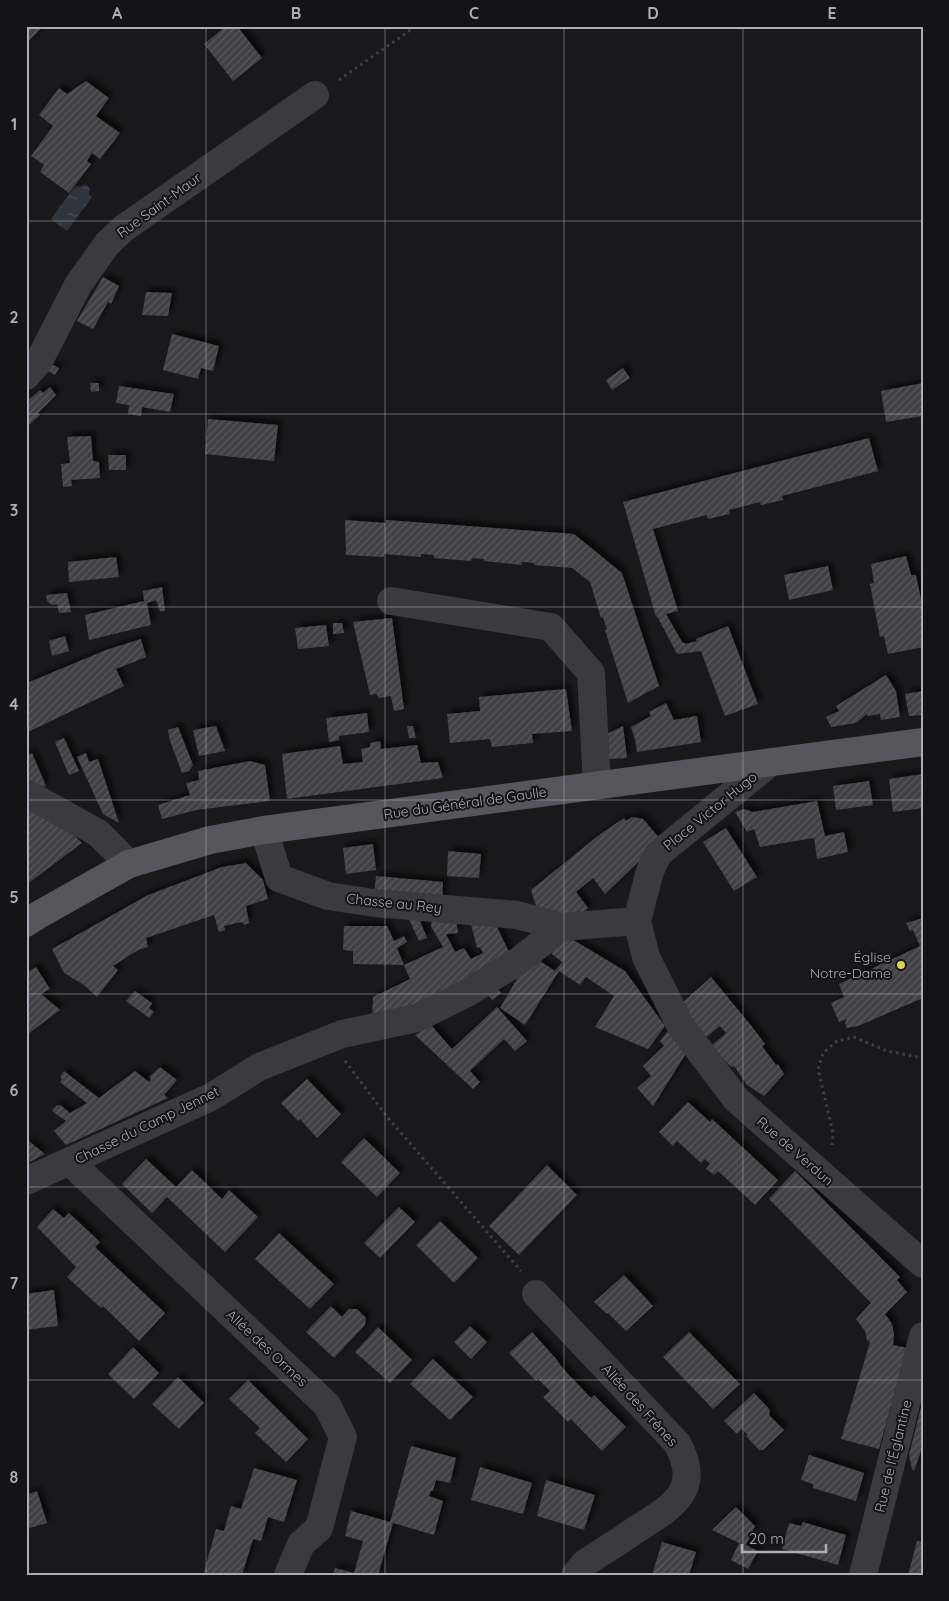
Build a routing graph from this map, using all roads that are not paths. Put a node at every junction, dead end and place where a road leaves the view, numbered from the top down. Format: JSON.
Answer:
{"nodes":[{"id":1,"x":315,"y":95,"type":"road end"},
{"id":2,"x":26,"y":376,"type":"edge"},
{"id":3,"x":391,"y":601,"type":"dead end"},
{"id":4,"x":923,"y":742,"type":"edge"},
{"id":5,"x":770,"y":762,"type":"junction"},
{"id":6,"x":597,"y":785,"type":"junction"},
{"id":7,"x":26,"y":793,"type":"edge"},
{"id":8,"x":264,"y":830,"type":"junction"},
{"id":9,"x":129,"y":864,"type":"junction"},
{"id":10,"x":637,"y":921,"type":"junction"},
{"id":11,"x":26,"y":923,"type":"edge"},
{"id":12,"x":562,"y":927,"type":"junction"},
{"id":13,"x":680,"y":1025,"type":"joint"},
{"id":14,"x":70,"y":1162,"type":"junction"},
{"id":15,"x":26,"y":1181,"type":"edge"},
{"id":16,"x":923,"y":1264,"type":"edge"},
{"id":17,"x":536,"y":1294,"type":"road end"},
{"id":18,"x":923,"y":1336,"type":"edge"},
{"id":19,"x":288,"y":1575,"type":"edge"},
{"id":20,"x":575,"y":1575,"type":"edge"},
{"id":21,"x":863,"y":1575,"type":"edge"}],
"edges":[{"from":1,"to":2,"type":"street","name":"Rue Saint-Maur"},
{"from":3,"to":6,"type":"street"},
{"from":4,"to":5,"type":"main road","name":"Rue du Général de Gaulle"},
{"from":5,"to":6,"type":"main road","name":"Rue du Général de Gaulle"},
{"from":5,"to":10,"type":"street","name":"Place Victor Hugo"},
{"from":6,"to":8,"type":"main road","name":"Rue du Général de Gaulle"},
{"from":7,"to":9,"type":"street"},
{"from":8,"to":9,"type":"main road","name":"Rue du Général de Gaulle"},
{"from":8,"to":12,"type":"street","name":"Chasse au Rey"},
{"from":9,"to":11,"type":"main road","name":"Rue du Général de Gaulle"},
{"from":10,"to":12,"type":"street"},
{"from":10,"to":13,"type":"street","name":"Place Victor Hugo"},
{"from":12,"to":14,"type":"street","name":"Chasse du Camp Jennet"},
{"from":13,"to":16,"type":"street","name":"Rue de Verdun"},
{"from":14,"to":15,"type":"street","name":"Chasse du Camp Jennet"},
{"from":14,"to":19,"type":"street","name":"Allée des Ormes"},
{"from":17,"to":20,"type":"street","name":"Allée des Frênes"},
{"from":18,"to":21,"type":"street","name":"Rue de l'Églantine"}]}
